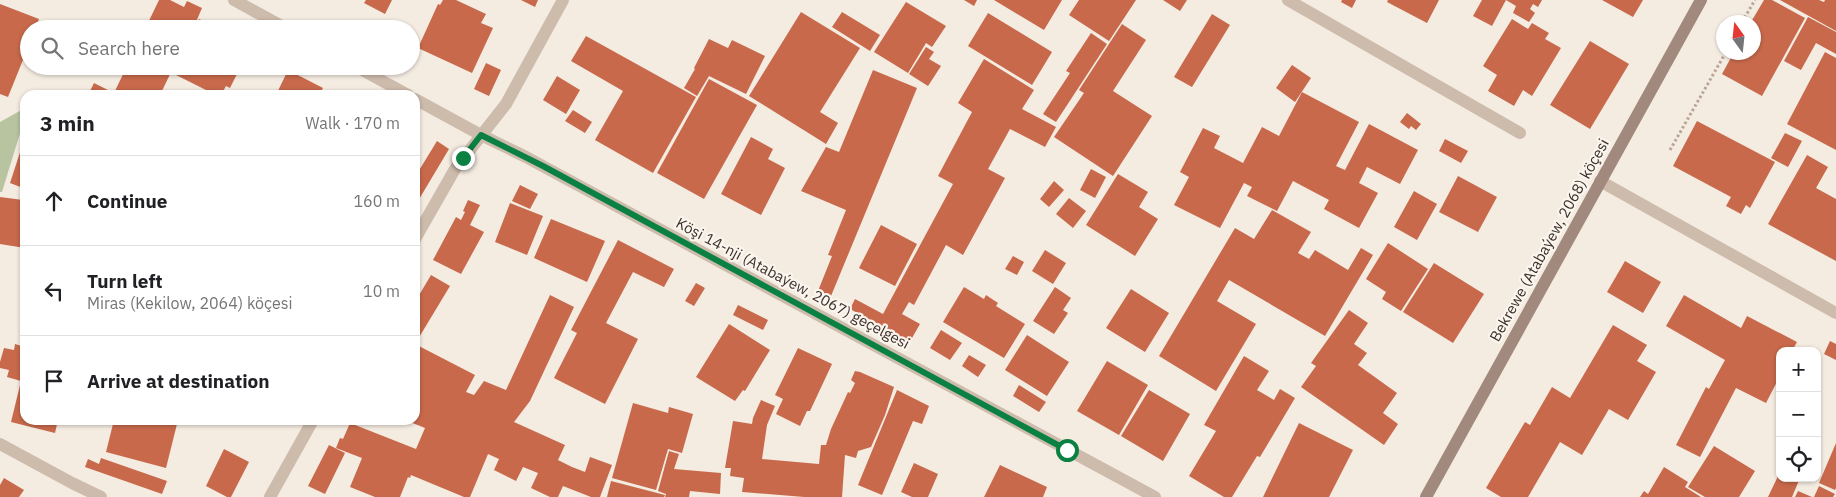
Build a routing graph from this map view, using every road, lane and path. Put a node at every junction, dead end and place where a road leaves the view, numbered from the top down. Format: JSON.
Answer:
{"nodes":[{"id":1,"x":234,"y":0,"type":"edge"},
{"id":2,"x":563,"y":0,"type":"edge"},
{"id":3,"x":1288,"y":0,"type":"edge"},
{"id":4,"x":1701,"y":0,"type":"edge"},
{"id":5,"x":1755,"y":0,"type":"edge"},
{"id":6,"x":1746,"y":15,"type":"edge"},
{"id":7,"x":270,"y":20,"type":"edge"},
{"id":8,"x":1721,"y":60,"type":"edge"},
{"id":9,"x":371,"y":75,"type":"edge"},
{"id":10,"x":399,"y":90,"type":"edge"},
{"id":11,"x":420,"y":102,"type":"edge"},
{"id":12,"x":1520,"y":133,"type":"dead end"},
{"id":13,"x":481,"y":135,"type":"junction"},
{"id":14,"x":1670,"y":150,"type":"dead end"},
{"id":15,"x":1600,"y":180,"type":"junction"},
{"id":16,"x":420,"y":230,"type":"edge"},
{"id":17,"x":1836,"y":313,"type":"edge"},
{"id":18,"x":310,"y":425,"type":"edge"},
{"id":19,"x":0,"y":444,"type":"edge"},
{"id":20,"x":101,"y":497,"type":"edge"},
{"id":21,"x":270,"y":497,"type":"edge"},
{"id":22,"x":1155,"y":497,"type":"edge"},
{"id":23,"x":1426,"y":497,"type":"edge"}],
"edges":[{"from":1,"to":7,"type":"street"},
{"from":2,"to":13,"type":"street"},
{"from":3,"to":12,"type":"street"},
{"from":4,"to":15,"type":"main road","name":"Bekrewe (Atabaýew, 2068) köçesi"},
{"from":5,"to":6,"type":"path"},
{"from":8,"to":14,"type":"path"},
{"from":9,"to":10,"type":"street"},
{"from":11,"to":13,"type":"street","name":"Köşi 14-nji (Atabaýew, 2067) geçelgesi"},
{"from":13,"to":16,"type":"street"},
{"from":13,"to":22,"type":"street","name":"Köşi 14-nji (Atabaýew, 2067) geçelgesi"},
{"from":15,"to":17,"type":"street"},
{"from":15,"to":23,"type":"main road","name":"Bekrewe (Atabaýew, 2068) köçesi"},
{"from":18,"to":21,"type":"street"},
{"from":19,"to":20,"type":"street"}]}
